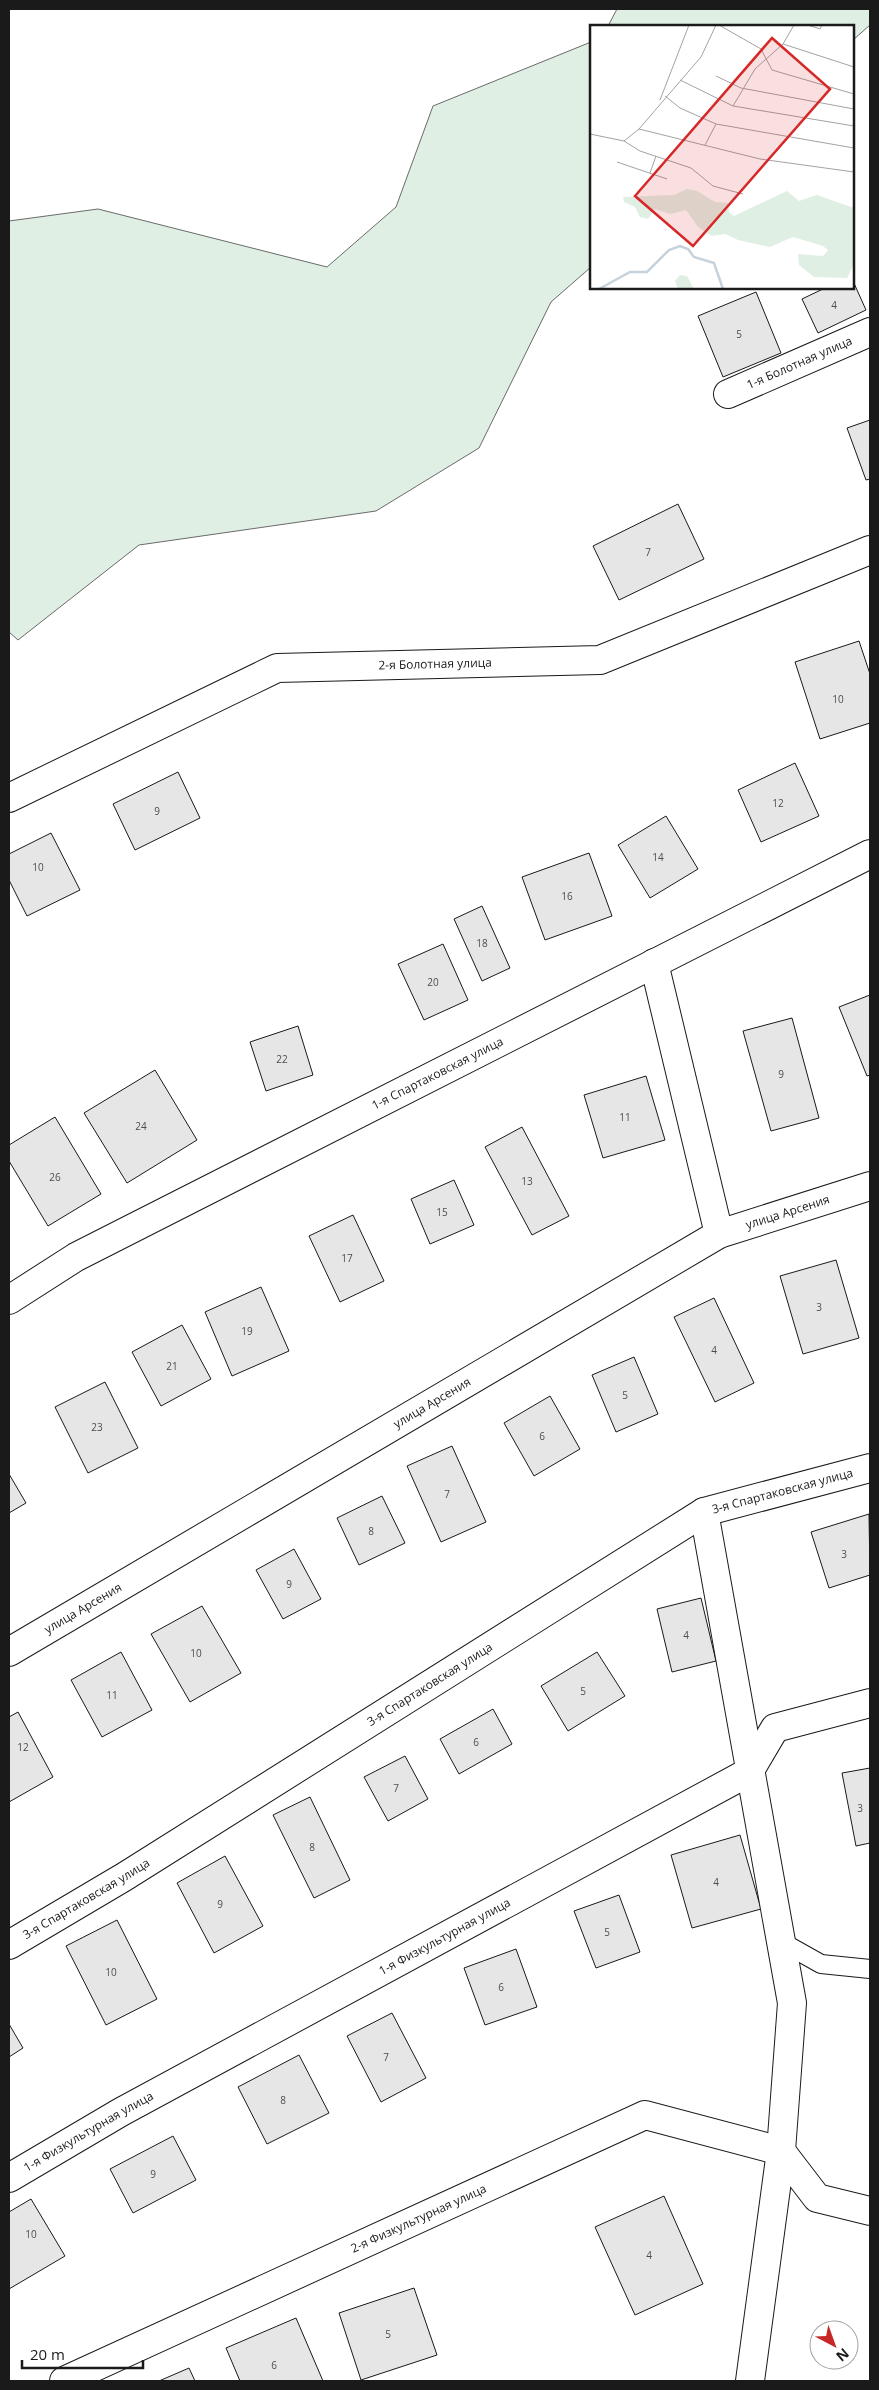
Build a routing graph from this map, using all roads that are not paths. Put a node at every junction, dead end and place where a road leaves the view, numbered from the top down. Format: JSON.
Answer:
{"nodes":[{"id":1,"x":870,"y":332,"type":"edge"},
{"id":2,"x":728,"y":394,"type":"dead end"},
{"id":3,"x":870,"y":550,"type":"edge"},
{"id":4,"x":9,"y":798,"type":"edge"},
{"id":5,"x":870,"y":854,"type":"edge"},
{"id":6,"x":654,"y":964,"type":"junction"},
{"id":7,"x":870,"y":1186,"type":"edge"},
{"id":8,"x":719,"y":1234,"type":"junction"},
{"id":9,"x":9,"y":1300,"type":"edge"},
{"id":10,"x":870,"y":1468,"type":"edge"},
{"id":11,"x":704,"y":1512,"type":"junction"},
{"id":12,"x":9,"y":1652,"type":"edge"},
{"id":13,"x":870,"y":1703,"type":"edge"},
{"id":14,"x":750,"y":1772,"type":"junction"},
{"id":15,"x":780,"y":1941,"type":"junction"},
{"id":16,"x":9,"y":1945,"type":"edge"},
{"id":17,"x":870,"y":1970,"type":"edge"},
{"id":18,"x":781,"y":2151,"type":"junction"},
{"id":19,"x":9,"y":2178,"type":"edge"},
{"id":20,"x":870,"y":2210,"type":"edge"},
{"id":21,"x":64,"y":2381,"type":"edge"},
{"id":22,"x":750,"y":2381,"type":"edge"}],
"edges":[{"from":1,"to":2,"type":"street","name":"1-я Болотная улица"},
{"from":3,"to":4,"type":"street","name":"2-я Болотная улица"},
{"from":5,"to":6,"type":"street","name":"1-я Спартаковская улица"},
{"from":6,"to":8,"type":"street"},
{"from":6,"to":9,"type":"street","name":"1-я Спартаковская улица"},
{"from":7,"to":8,"type":"street","name":"улица Арсения"},
{"from":8,"to":12,"type":"street","name":"улица Арсения"},
{"from":10,"to":11,"type":"street","name":"3-я Спартаковская улица"},
{"from":11,"to":14,"type":"street"},
{"from":11,"to":16,"type":"street","name":"3-я Спартаковская улица"},
{"from":13,"to":14,"type":"street"},
{"from":14,"to":15,"type":"street"},
{"from":14,"to":19,"type":"street","name":"1-я Физкультурная улица"},
{"from":15,"to":17,"type":"lane"},
{"from":15,"to":18,"type":"street"},
{"from":18,"to":20,"type":"street"},
{"from":18,"to":21,"type":"street","name":"2-я Физкультурная улица"},
{"from":18,"to":22,"type":"street"}]}
